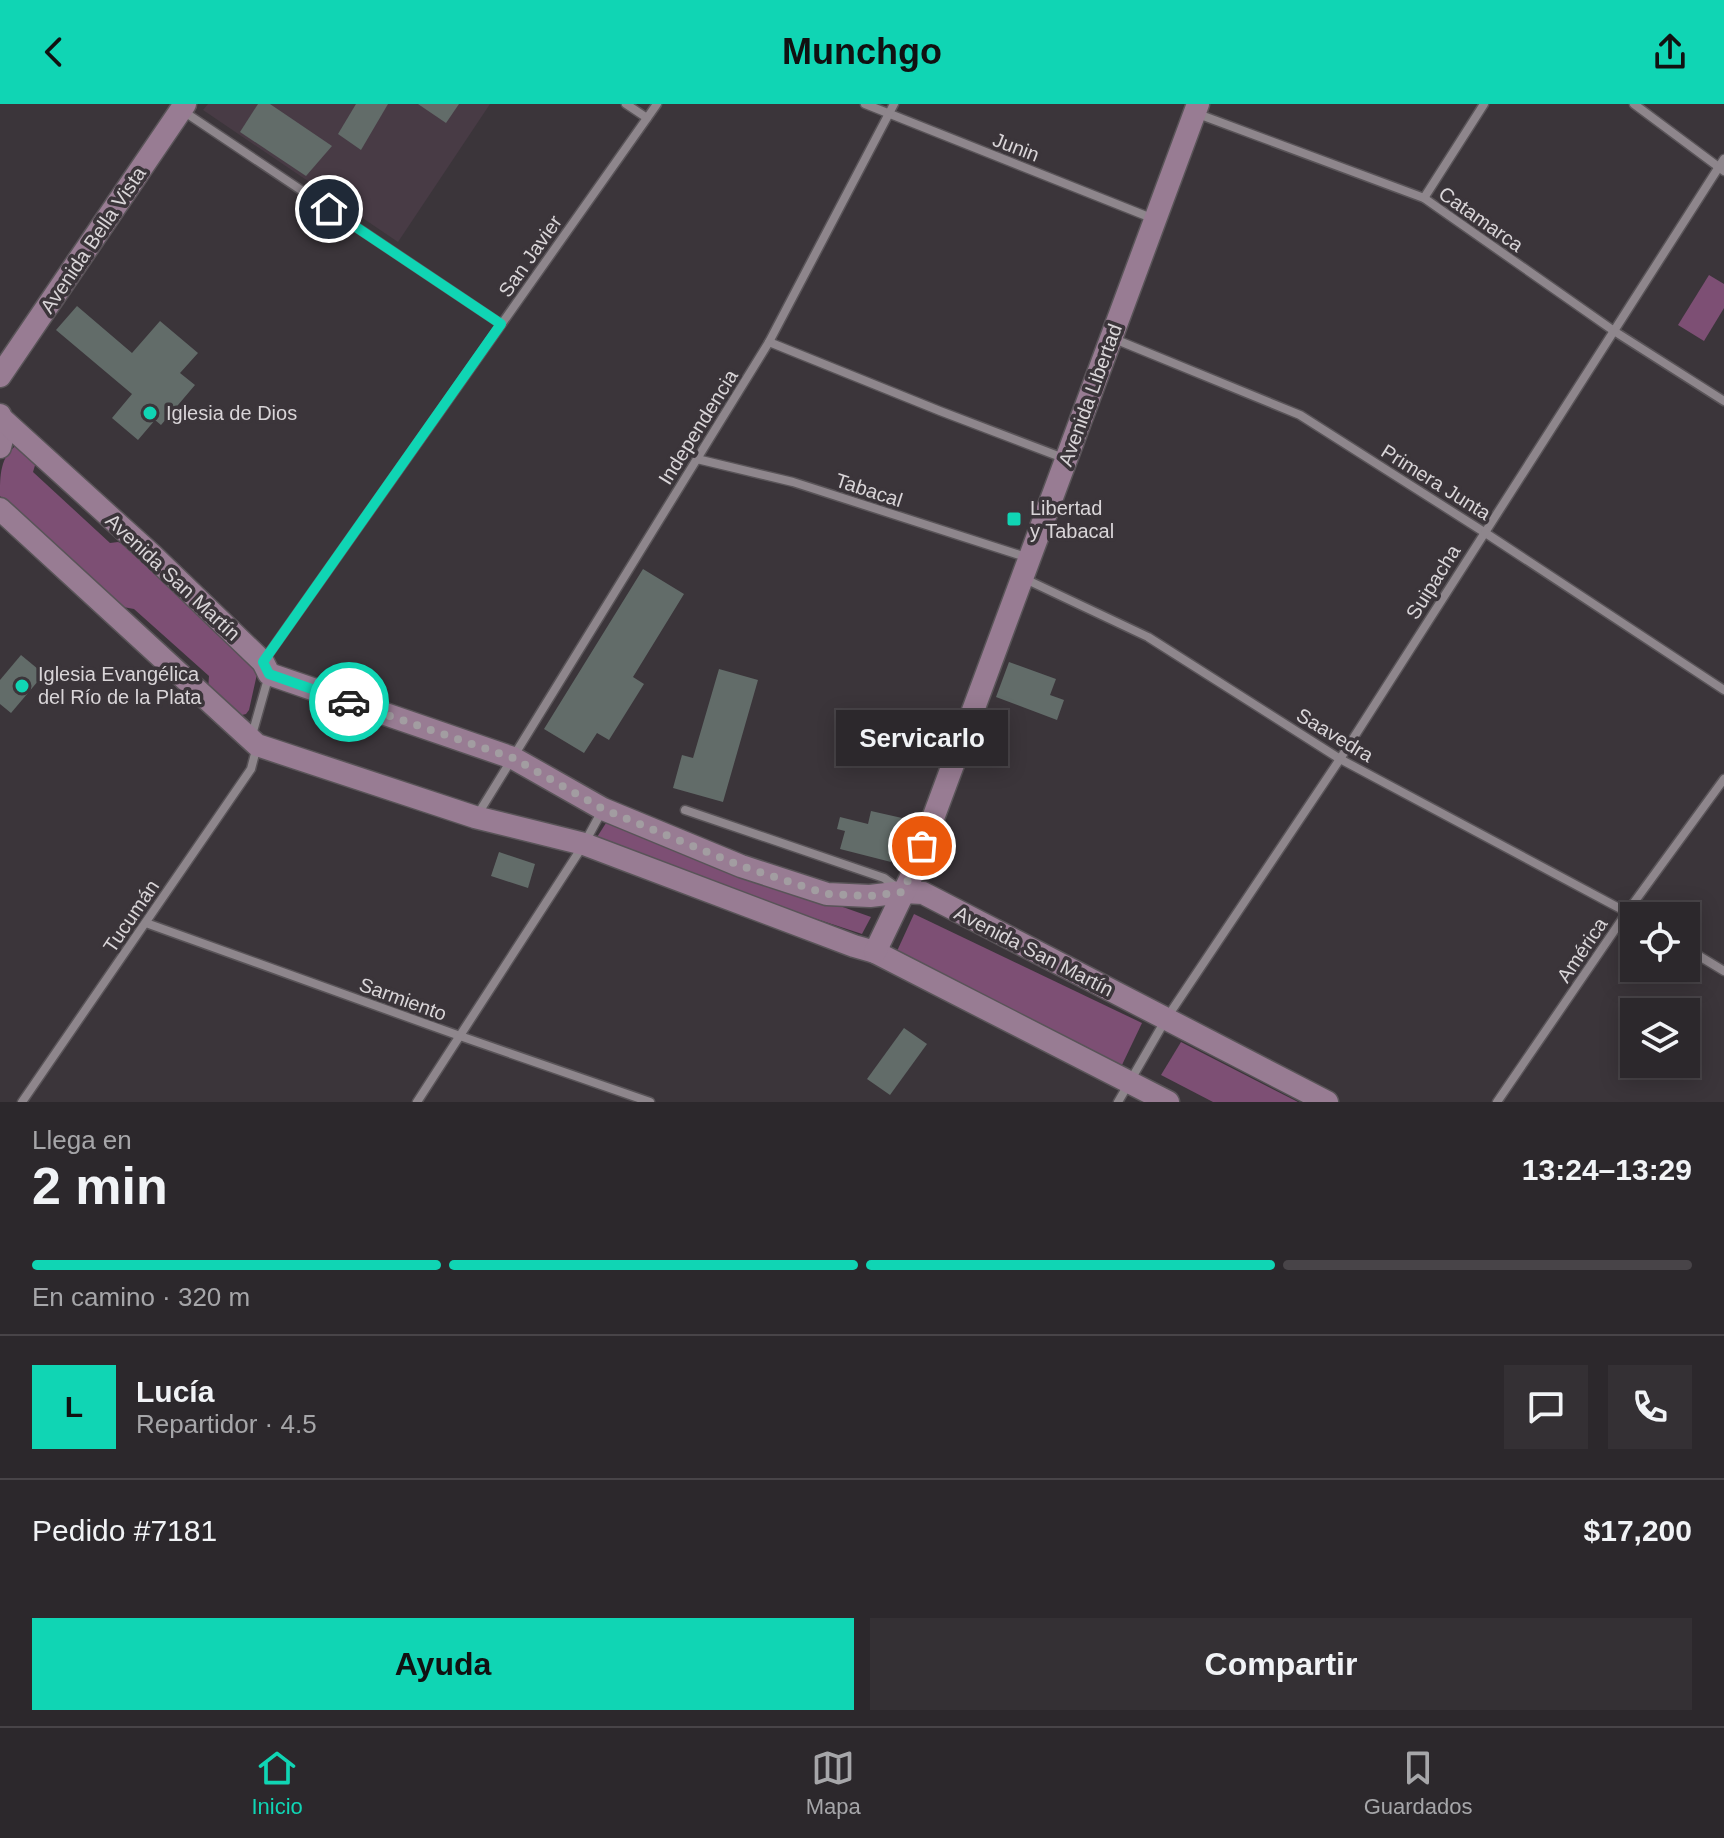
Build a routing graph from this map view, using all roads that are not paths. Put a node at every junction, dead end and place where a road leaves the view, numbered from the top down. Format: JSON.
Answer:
{"nodes":[{"id":1,"x":626,"y":104,"type":"edge"},
{"id":2,"x":657,"y":104,"type":"edge"},
{"id":3,"x":865,"y":104,"type":"edge"},
{"id":4,"x":894,"y":104,"type":"edge"},
{"id":5,"x":1484,"y":104,"type":"edge"},
{"id":6,"x":1634,"y":104,"type":"edge"},
{"id":7,"x":180,"y":106,"type":"edge"},
{"id":8,"x":1196,"y":108,"type":"edge"},
{"id":9,"x":888,"y":114,"type":"junction"},
{"id":10,"x":647,"y":118,"type":"junction"},
{"id":11,"x":1724,"y":159,"type":"edge"},
{"id":12,"x":1721,"y":169,"type":"edge"},
{"id":13,"x":1424,"y":198,"type":"junction"},
{"id":14,"x":1155,"y":219,"type":"junction"},
{"id":15,"x":501,"y":324,"type":"junction"},
{"id":16,"x":1614,"y":331,"type":"junction"},
{"id":17,"x":1111,"y":338,"type":"junction"},
{"id":18,"x":769,"y":342,"type":"junction"},
{"id":19,"x":0,"y":376,"type":"edge"},
{"id":20,"x":1724,"y":401,"type":"edge"},
{"id":21,"x":1,"y":417,"type":"edge"},
{"id":22,"x":0,"y":447,"type":"edge"},
{"id":23,"x":697,"y":459,"type":"junction"},
{"id":24,"x":1066,"y":459,"type":"junction"},
{"id":25,"x":0,"y":509,"type":"edge"},
{"id":26,"x":1484,"y":532,"type":"junction"},
{"id":27,"x":1026,"y":568,"type":"junction"},
{"id":28,"x":266,"y":668,"type":"junction"},
{"id":29,"x":1724,"y":690,"type":"edge"},
{"id":30,"x":254,"y":742,"type":"junction"},
{"id":31,"x":513,"y":758,"type":"junction"},
{"id":32,"x":1340,"y":759,"type":"junction"},
{"id":33,"x":1724,"y":779,"type":"edge"},
{"id":34,"x":603,"y":809,"type":"junction"},
{"id":35,"x":685,"y":810,"type":"dead end"},
{"id":36,"x":475,"y":817,"type":"junction"},
{"id":37,"x":584,"y":844,"type":"junction"},
{"id":38,"x":903,"y":892,"type":"junction"},
{"id":39,"x":1639,"y":902,"type":"edge"},
{"id":40,"x":1620,"y":908,"type":"edge"},
{"id":41,"x":146,"y":923,"type":"junction"},
{"id":42,"x":1620,"y":929,"type":"edge"},
{"id":43,"x":875,"y":952,"type":"junction"},
{"id":44,"x":1700,"y":956,"type":"edge"},
{"id":45,"x":1724,"y":971,"type":"edge"},
{"id":46,"x":1166,"y":1019,"type":"junction"},
{"id":47,"x":460,"y":1036,"type":"junction"},
{"id":48,"x":1130,"y":1082,"type":"junction"},
{"id":49,"x":22,"y":1102,"type":"edge"},
{"id":50,"x":417,"y":1102,"type":"edge"},
{"id":51,"x":650,"y":1102,"type":"edge"},
{"id":52,"x":1118,"y":1102,"type":"edge"},
{"id":53,"x":1168,"y":1102,"type":"edge"},
{"id":54,"x":1327,"y":1102,"type":"edge"},
{"id":55,"x":1497,"y":1102,"type":"edge"}],
"edges":[{"from":1,"to":10,"type":"street"},
{"from":2,"to":10,"type":"street","name":"San Javier"},
{"from":3,"to":9,"type":"street","name":"Junin"},
{"from":4,"to":9,"type":"street","name":"Independencia"},
{"from":5,"to":13,"type":"street"},
{"from":6,"to":12,"type":"street"},
{"from":7,"to":15,"type":"street"},
{"from":7,"to":19,"type":"main road","name":"Avenida Bella Vista"},
{"from":8,"to":13,"type":"street","name":"Catamarca"},
{"from":8,"to":14,"type":"main road","name":"Avenida Libertad"},
{"from":9,"to":14,"type":"street","name":"Junin"},
{"from":9,"to":18,"type":"street","name":"Independencia"},
{"from":10,"to":15,"type":"street","name":"San Javier"},
{"from":11,"to":12,"type":"street","name":"Suipacha"},
{"from":12,"to":16,"type":"street","name":"Suipacha"},
{"from":13,"to":16,"type":"street","name":"Catamarca"},
{"from":14,"to":17,"type":"main road","name":"Avenida Libertad"},
{"from":15,"to":28,"type":"street","name":"San Javier"},
{"from":16,"to":20,"type":"street","name":"Catamarca"},
{"from":16,"to":26,"type":"street","name":"Suipacha"},
{"from":17,"to":24,"type":"main road","name":"Avenida Libertad"},
{"from":17,"to":26,"type":"street","name":"Primera Junta"},
{"from":18,"to":23,"type":"street","name":"Independencia"},
{"from":18,"to":24,"type":"street"},
{"from":21,"to":22,"type":"main road"},
{"from":21,"to":28,"type":"main road","name":"Avenida San Martín"},
{"from":23,"to":27,"type":"street","name":"Tabacal"},
{"from":23,"to":31,"type":"street","name":"Independencia"},
{"from":24,"to":27,"type":"main road","name":"Avenida Libertad"},
{"from":25,"to":30,"type":"main road"},
{"from":26,"to":29,"type":"street","name":"Primera Junta"},
{"from":26,"to":32,"type":"street","name":"Suipacha"},
{"from":27,"to":32,"type":"street","name":"Saavedra"},
{"from":27,"to":38,"type":"main road","name":"Avenida Libertad"},
{"from":28,"to":30,"type":"street","name":"San Javier"},
{"from":28,"to":31,"type":"main road","name":"Avenida San Martín"},
{"from":30,"to":36,"type":"main road"},
{"from":30,"to":41,"type":"street","name":"Tucumán"},
{"from":31,"to":34,"type":"main road","name":"Avenida San Martín"},
{"from":31,"to":36,"type":"street","name":"Independencia"},
{"from":32,"to":40,"type":"street","name":"Saavedra"},
{"from":32,"to":46,"type":"street","name":"Suipacha"},
{"from":33,"to":39,"type":"street","name":"América"},
{"from":34,"to":37,"type":"street"},
{"from":34,"to":38,"type":"main road","name":"Avenida San Martín"},
{"from":35,"to":38,"type":"street"},
{"from":36,"to":37,"type":"main road"},
{"from":37,"to":43,"type":"main road"},
{"from":37,"to":47,"type":"street"},
{"from":38,"to":43,"type":"main road","name":"Avenida Libertad"},
{"from":38,"to":46,"type":"main road","name":"Avenida San Martín"},
{"from":41,"to":47,"type":"street","name":"Sarmiento"},
{"from":41,"to":49,"type":"street","name":"Tucumán"},
{"from":42,"to":55,"type":"street","name":"América"},
{"from":43,"to":48,"type":"main road"},
{"from":44,"to":45,"type":"street"},
{"from":46,"to":48,"type":"street","name":"Suipacha"},
{"from":46,"to":54,"type":"main road","name":"Avenida San Martín"},
{"from":47,"to":50,"type":"street"},
{"from":47,"to":51,"type":"street","name":"Sarmiento"},
{"from":48,"to":52,"type":"street","name":"Suipacha"},
{"from":48,"to":53,"type":"main road"}]}
